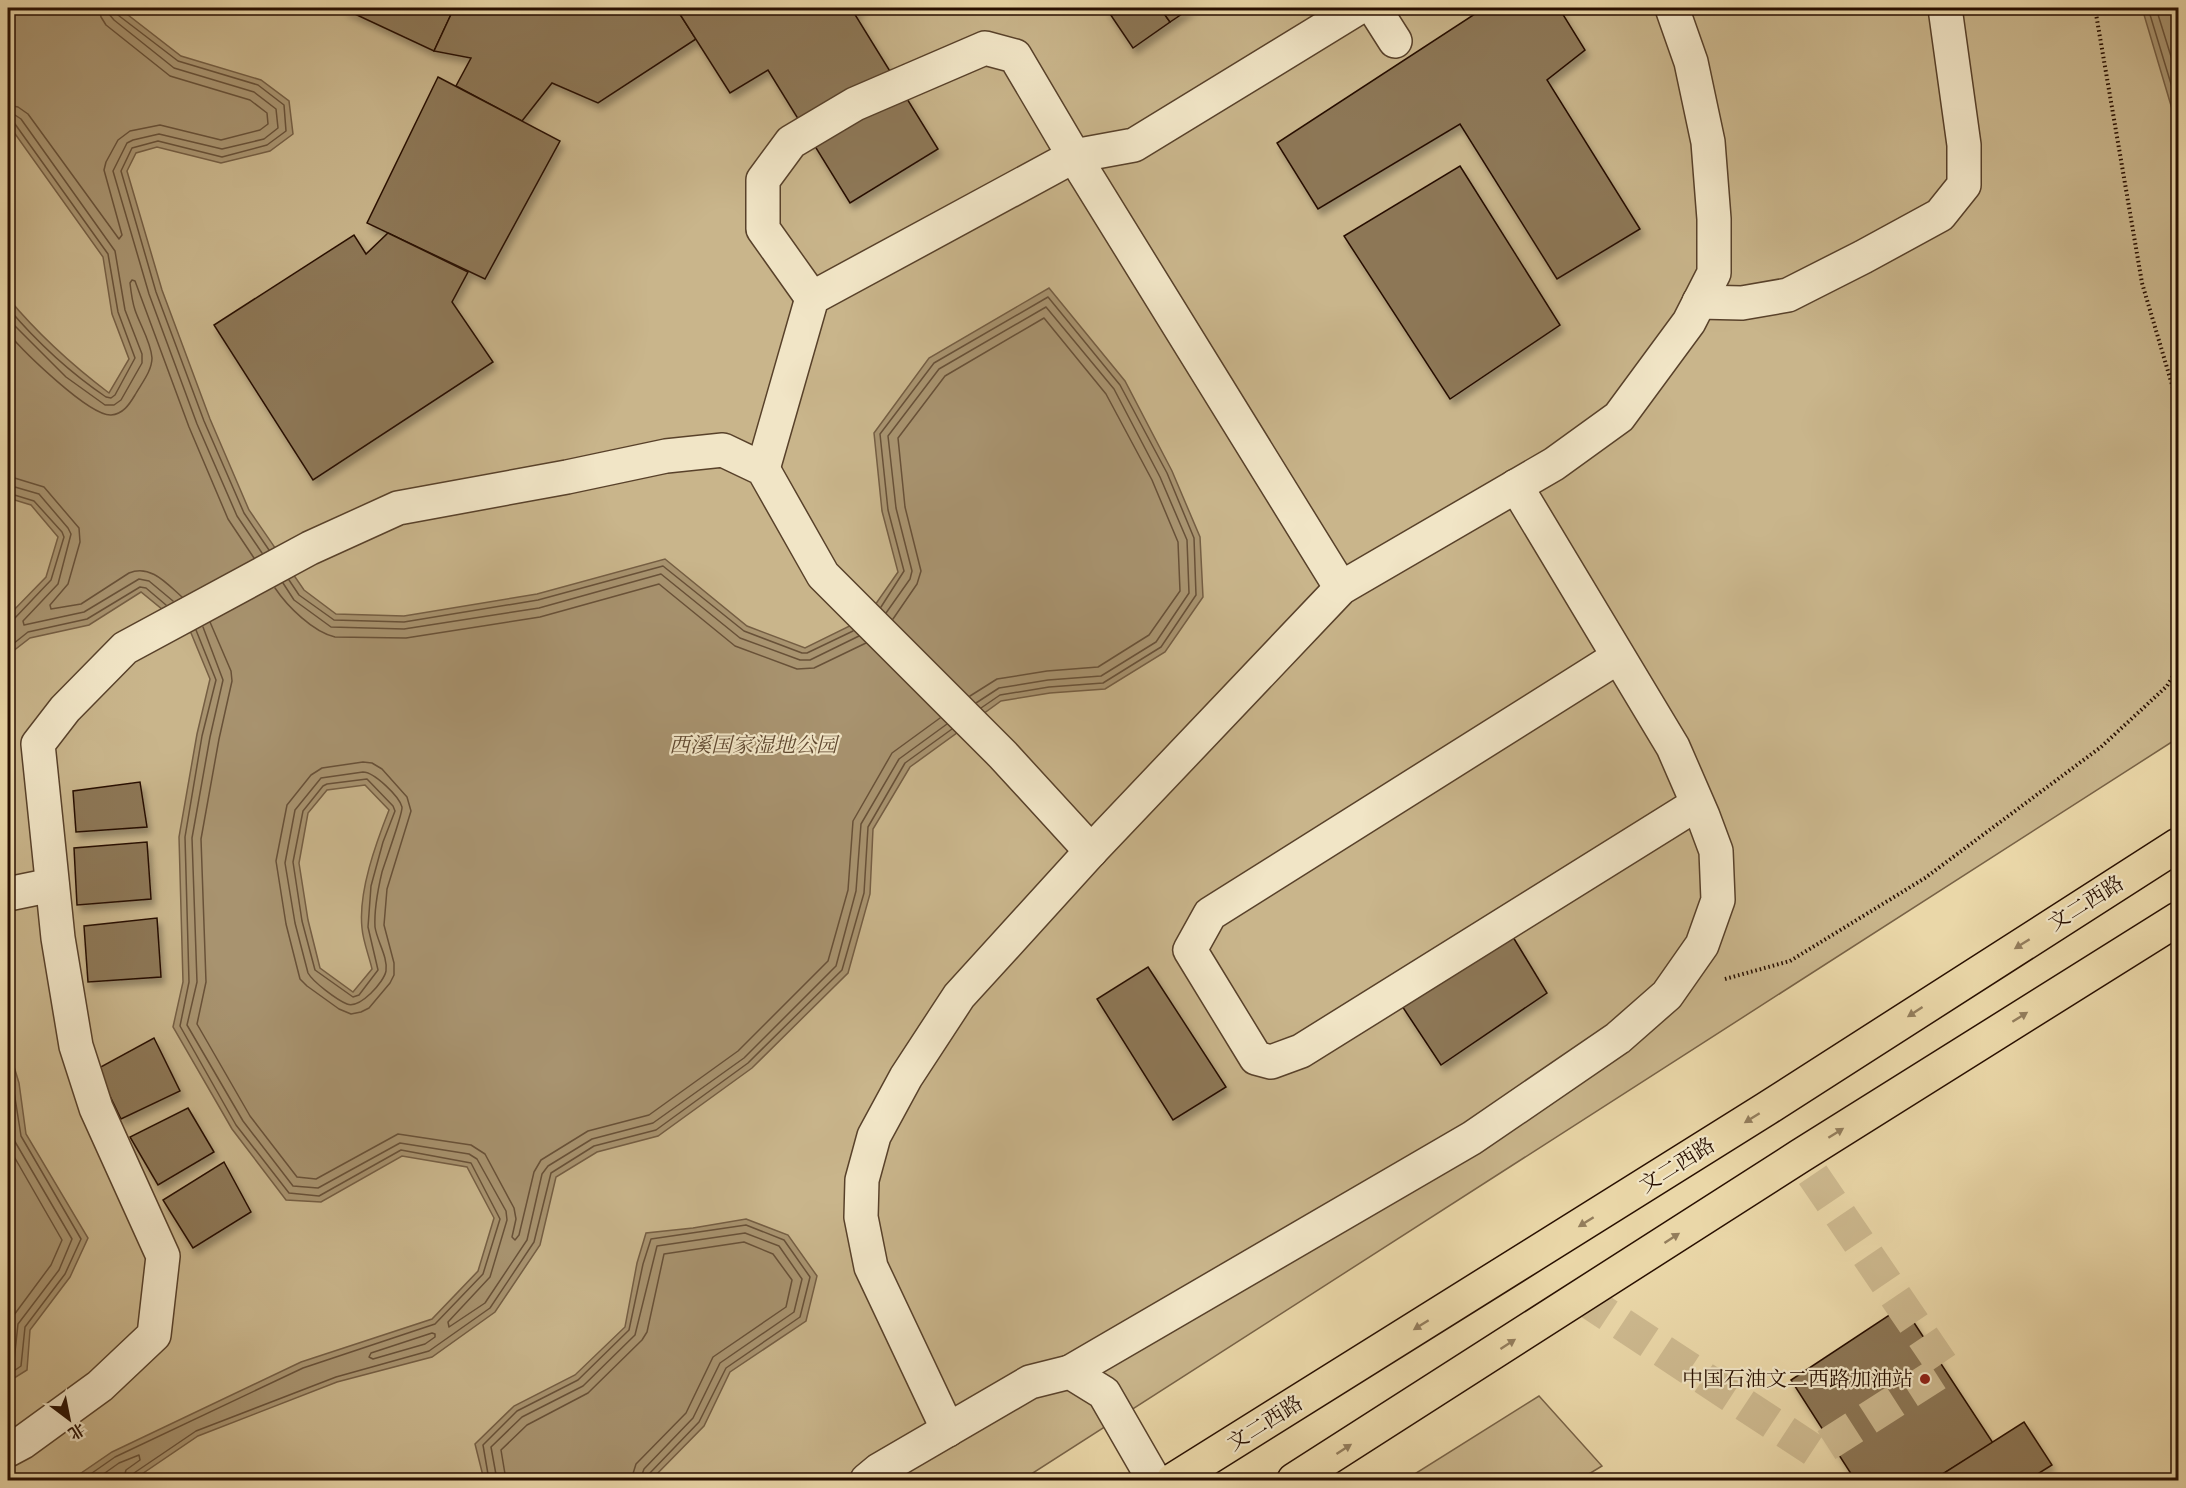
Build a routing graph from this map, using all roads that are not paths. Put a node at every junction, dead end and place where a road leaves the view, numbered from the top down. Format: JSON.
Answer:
{"nodes":[{"id":1,"x":1358,"y":8,"type":"edge"},
{"id":2,"x":1374,"y":8,"type":"edge"},
{"id":3,"x":1672,"y":8,"type":"edge"},
{"id":4,"x":1945,"y":8,"type":"edge"},
{"id":5,"x":1395,"y":41,"type":"dead end"},
{"id":6,"x":1074,"y":156,"type":"junction"},
{"id":7,"x":813,"y":298,"type":"junction"},
{"id":8,"x":1699,"y":302,"type":"junction"},
{"id":9,"x":763,"y":469,"type":"junction"},
{"id":10,"x":1516,"y":486,"type":"junction"},
{"id":11,"x":1341,"y":588,"type":"junction"},
{"id":12,"x":1618,"y":657,"type":"junction"},
{"id":13,"x":1697,"y":804,"type":"junction"},
{"id":14,"x":2178,"y":845,"type":"edge"},
{"id":15,"x":1091,"y":851,"type":"junction"},
{"id":16,"x":52,"y":885,"type":"junction"},
{"id":17,"x":8,"y":894,"type":"edge"},
{"id":18,"x":2178,"y":919,"type":"edge"},
{"id":19,"x":1070,"y":1372,"type":"junction"},
{"id":20,"x":948,"y":1430,"type":"junction"},
{"id":21,"x":8,"y":1450,"type":"edge"},
{"id":22,"x":867,"y":1480,"type":"edge"},
{"id":23,"x":1154,"y":1480,"type":"edge"},
{"id":24,"x":1173,"y":1480,"type":"edge"},
{"id":25,"x":1294,"y":1480,"type":"edge"}],
"edges":[{"from":1,"to":6,"type":"street"},
{"from":2,"to":5,"type":"street"},
{"from":3,"to":8,"type":"street"},
{"from":4,"to":8,"type":"street"},
{"from":6,"to":7,"type":"street"},
{"from":6,"to":7,"type":"street"},
{"from":6,"to":11,"type":"street"},
{"from":7,"to":9,"type":"street"},
{"from":8,"to":10,"type":"street"},
{"from":9,"to":15,"type":"street"},
{"from":9,"to":16,"type":"street"},
{"from":10,"to":11,"type":"street"},
{"from":10,"to":12,"type":"street"},
{"from":11,"to":15,"type":"street"},
{"from":12,"to":13,"type":"street"},
{"from":12,"to":13,"type":"street"},
{"from":13,"to":19,"type":"street"},
{"from":14,"to":24,"type":"main road","name":"文二西路","one_way":true},
{"from":15,"to":20,"type":"street"},
{"from":16,"to":17,"type":"street"},
{"from":16,"to":21,"type":"street"},
{"from":25,"to":18,"type":"main road","one_way":true},
{"from":19,"to":20,"type":"street"},
{"from":19,"to":23,"type":"street"},
{"from":20,"to":22,"type":"street"}]}
